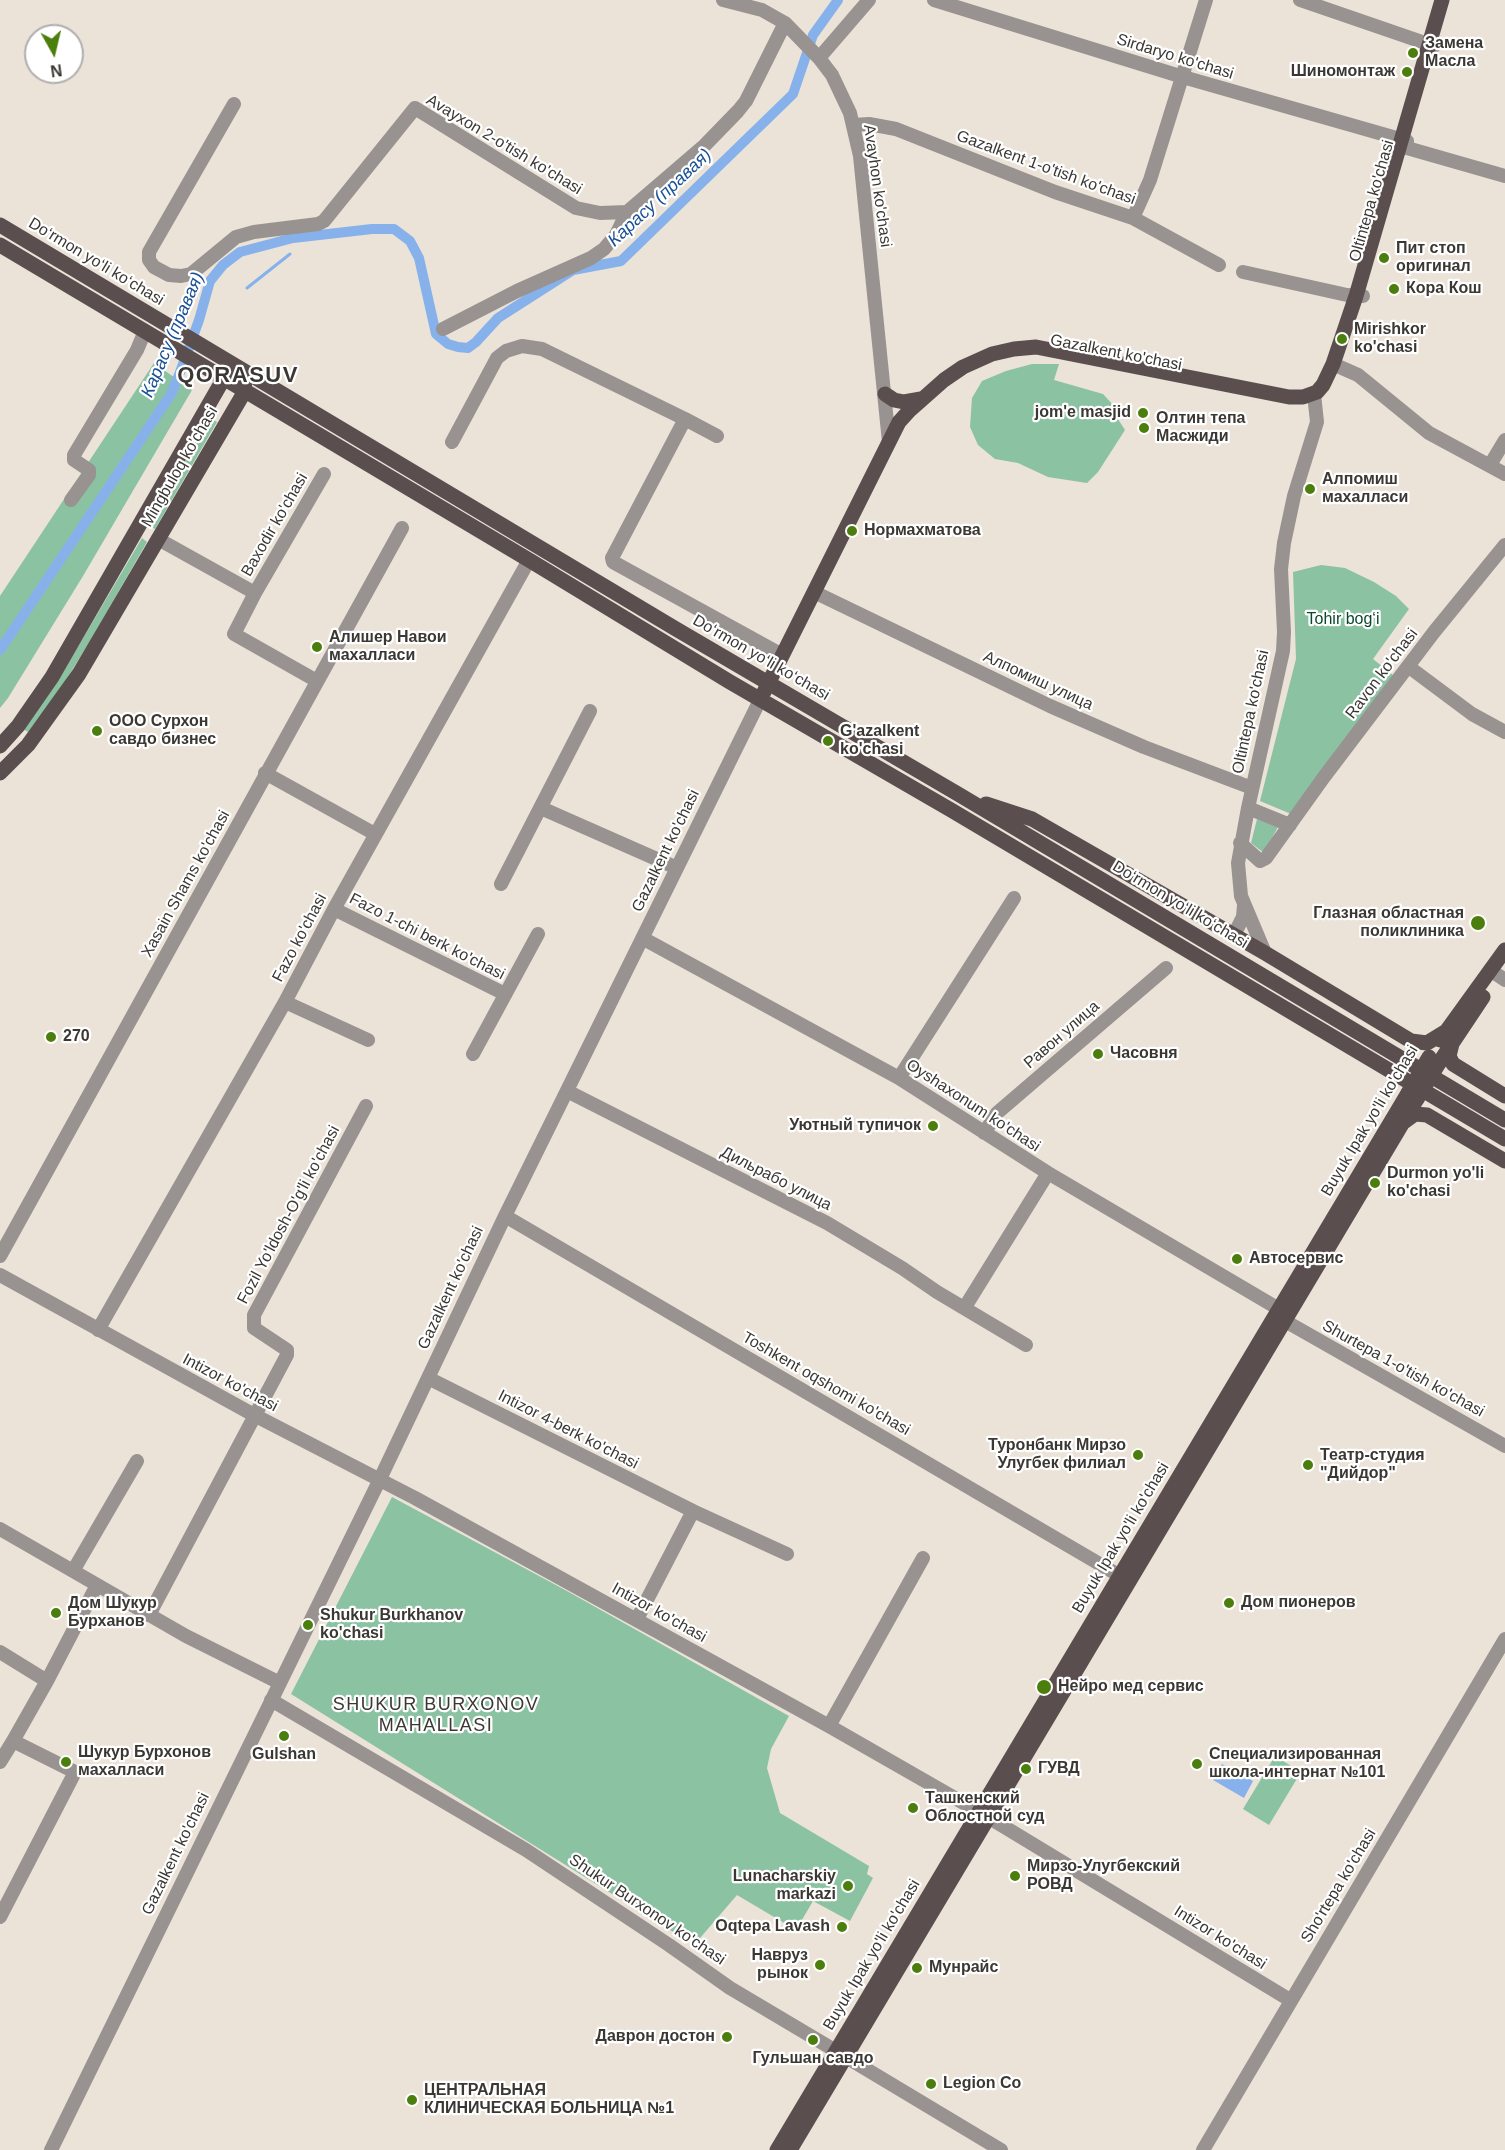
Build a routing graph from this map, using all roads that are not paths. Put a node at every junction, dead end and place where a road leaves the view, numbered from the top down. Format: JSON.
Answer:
{"nodes":[{"id":1,"x":723,"y":0,"type":"edge"},
{"id":2,"x":869,"y":0,"type":"edge"},
{"id":3,"x":934,"y":0,"type":"edge"},
{"id":4,"x":1206,"y":0,"type":"edge"},
{"id":5,"x":1300,"y":0,"type":"edge"},
{"id":6,"x":1442,"y":0,"type":"edge"},
{"id":7,"x":1449,"y":0,"type":"edge"},
{"id":8,"x":785,"y":23,"type":"junction"},
{"id":9,"x":1432,"y":45,"type":"junction"},
{"id":10,"x":819,"y":58,"type":"junction"},
{"id":11,"x":1183,"y":77,"type":"junction"},
{"id":12,"x":234,"y":104,"type":"dead end"},
{"id":13,"x":853,"y":124,"type":"junction"},
{"id":14,"x":1403,"y":144,"type":"junction"},
{"id":15,"x":1505,"y":176,"type":"edge"},
{"id":16,"x":627,"y":212,"type":"junction"},
{"id":17,"x":1133,"y":218,"type":"junction"},
{"id":18,"x":0,"y":225,"type":"edge"},
{"id":19,"x":0,"y":245,"type":"edge"},
{"id":20,"x":1219,"y":265,"type":"dead end"},
{"id":21,"x":1243,"y":272,"type":"dead end"},
{"id":22,"x":1360,"y":296,"type":"junction"},
{"id":23,"x":443,"y":329,"type":"dead end"},
{"id":24,"x":145,"y":331,"type":"junction"},
{"id":25,"x":1336,"y":365,"type":"junction"},
{"id":26,"x":243,"y":370,"type":"junction"},
{"id":27,"x":224,"y":378,"type":"junction"},
{"id":28,"x":245,"y":391,"type":"junction"},
{"id":29,"x":885,"y":394,"type":"junction"},
{"id":30,"x":926,"y":397,"type":"junction"},
{"id":31,"x":1314,"y":399,"type":"junction"},
{"id":32,"x":685,"y":419,"type":"junction"},
{"id":33,"x":717,"y":436,"type":"dead end"},
{"id":34,"x":1505,"y":440,"type":"edge"},
{"id":35,"x":452,"y":442,"type":"dead end"},
{"id":36,"x":889,"y":442,"type":"junction"},
{"id":37,"x":1490,"y":465,"type":"junction"},
{"id":38,"x":324,"y":474,"type":"dead end"},
{"id":39,"x":1505,"y":474,"type":"edge"},
{"id":40,"x":71,"y":500,"type":"dead end"},
{"id":41,"x":138,"y":528,"type":"junction"},
{"id":42,"x":402,"y":528,"type":"dead end"},
{"id":43,"x":158,"y":539,"type":"junction"},
{"id":44,"x":1505,"y":545,"type":"edge"},
{"id":45,"x":529,"y":560,"type":"junction"},
{"id":46,"x":814,"y":592,"type":"junction"},
{"id":47,"x":255,"y":593,"type":"junction"},
{"id":48,"x":782,"y":656,"type":"junction"},
{"id":49,"x":1409,"y":667,"type":"junction"},
{"id":50,"x":317,"y":681,"type":"junction"},
{"id":51,"x":768,"y":684,"type":"junction"},
{"id":52,"x":760,"y":700,"type":"junction"},
{"id":53,"x":590,"y":711,"type":"dead end"},
{"id":54,"x":1505,"y":732,"type":"edge"},
{"id":55,"x":3,"y":742,"type":"edge"},
{"id":56,"x":22,"y":752,"type":"junction"},
{"id":57,"x":0,"y":773,"type":"edge"},
{"id":58,"x":265,"y":773,"type":"junction"},
{"id":59,"x":1252,"y":788,"type":"junction"},
{"id":60,"x":958,"y":794,"type":"junction"},
{"id":61,"x":541,"y":808,"type":"junction"},
{"id":62,"x":1248,"y":808,"type":"junction"},
{"id":63,"x":1290,"y":825,"type":"junction"},
{"id":64,"x":375,"y":834,"type":"junction"},
{"id":65,"x":1240,"y":843,"type":"junction"},
{"id":66,"x":677,"y":868,"type":"junction"},
{"id":67,"x":501,"y":884,"type":"dead end"},
{"id":68,"x":1014,"y":898,"type":"dead end"},
{"id":69,"x":1243,"y":903,"type":"junction"},
{"id":70,"x":334,"y":909,"type":"junction"},
{"id":71,"x":538,"y":934,"type":"dead end"},
{"id":72,"x":1234,"y":936,"type":"junction"},
{"id":73,"x":644,"y":939,"type":"junction"},
{"id":74,"x":1505,"y":950,"type":"edge"},
{"id":75,"x":1265,"y":953,"type":"junction"},
{"id":76,"x":1166,"y":968,"type":"dead end"},
{"id":77,"x":1499,"y":972,"type":"edge"},
{"id":78,"x":505,"y":994,"type":"junction"},
{"id":79,"x":285,"y":1002,"type":"junction"},
{"id":80,"x":1449,"y":1035,"type":"junction"},
{"id":81,"x":368,"y":1040,"type":"dead end"},
{"id":82,"x":473,"y":1054,"type":"dead end"},
{"id":83,"x":899,"y":1078,"type":"junction"},
{"id":84,"x":567,"y":1091,"type":"junction"},
{"id":85,"x":1413,"y":1096,"type":"junction"},
{"id":86,"x":1505,"y":1096,"type":"edge"},
{"id":87,"x":366,"y":1106,"type":"dead end"},
{"id":88,"x":1505,"y":1120,"type":"edge"},
{"id":89,"x":1404,"y":1122,"type":"junction"},
{"id":90,"x":984,"y":1133,"type":"junction"},
{"id":91,"x":1505,"y":1139,"type":"edge"},
{"id":92,"x":1505,"y":1161,"type":"edge"},
{"id":93,"x":1047,"y":1173,"type":"junction"},
{"id":94,"x":505,"y":1216,"type":"junction"},
{"id":95,"x":0,"y":1256,"type":"edge"},
{"id":96,"x":0,"y":1275,"type":"edge"},
{"id":97,"x":964,"y":1307,"type":"junction"},
{"id":98,"x":1282,"y":1315,"type":"junction"},
{"id":99,"x":98,"y":1330,"type":"junction"},
{"id":100,"x":1026,"y":1345,"type":"dead end"},
{"id":101,"x":428,"y":1378,"type":"junction"},
{"id":102,"x":254,"y":1415,"type":"junction"},
{"id":103,"x":1505,"y":1446,"type":"edge"},
{"id":104,"x":137,"y":1461,"type":"dead end"},
{"id":105,"x":380,"y":1479,"type":"junction"},
{"id":106,"x":693,"y":1511,"type":"junction"},
{"id":107,"x":0,"y":1529,"type":"edge"},
{"id":108,"x":787,"y":1554,"type":"dead end"},
{"id":109,"x":923,"y":1558,"type":"dead end"},
{"id":110,"x":73,"y":1571,"type":"junction"},
{"id":111,"x":1125,"y":1578,"type":"junction"},
{"id":112,"x":97,"y":1585,"type":"junction"},
{"id":113,"x":149,"y":1615,"type":"junction"},
{"id":114,"x":637,"y":1619,"type":"junction"},
{"id":115,"x":1505,"y":1639,"type":"edge"},
{"id":116,"x":0,"y":1652,"type":"edge"},
{"id":117,"x":47,"y":1681,"type":"junction"},
{"id":118,"x":280,"y":1683,"type":"junction"},
{"id":119,"x":271,"y":1700,"type":"junction"},
{"id":120,"x":829,"y":1726,"type":"junction"},
{"id":121,"x":13,"y":1741,"type":"junction"},
{"id":122,"x":0,"y":1762,"type":"edge"},
{"id":123,"x":984,"y":1815,"type":"junction"},
{"id":124,"x":0,"y":1917,"type":"edge"},
{"id":125,"x":1290,"y":2000,"type":"junction"},
{"id":126,"x":841,"y":2054,"type":"junction"},
{"id":127,"x":51,"y":2150,"type":"edge"},
{"id":128,"x":777,"y":2150,"type":"edge"},
{"id":129,"x":790,"y":2150,"type":"edge"},
{"id":130,"x":1001,"y":2150,"type":"edge"},
{"id":131,"x":1203,"y":2150,"type":"edge"}],
"edges":[{"from":1,"to":8,"type":"street","name":"Avayhon ko'chasi"},
{"from":2,"to":10,"type":"street"},
{"from":3,"to":11,"type":"street","name":"Sirdaryo ko'chasi"},
{"from":4,"to":11,"type":"street"},
{"from":5,"to":9,"type":"street"},
{"from":6,"to":9,"type":"main road","name":"Oltintepa ko'chasi"},
{"from":7,"to":9,"type":"main road","name":"Oltintepa ko'chasi"},
{"from":8,"to":10,"type":"street","name":"Avayhon ko'chasi"},
{"from":8,"to":16,"type":"street"},
{"from":9,"to":14,"type":"main road","name":"Oltintepa ko'chasi"},
{"from":10,"to":13,"type":"street","name":"Avayhon ko'chasi"},
{"from":11,"to":14,"type":"street","name":"Sirdaryo ko'chasi"},
{"from":11,"to":17,"type":"street"},
{"from":12,"to":16,"type":"street","name":"Avayxon 2-o'tish ko'chasi"},
{"from":13,"to":17,"type":"street","name":"Gazalkent 1-o'tish ko'chasi"},
{"from":13,"to":29,"type":"street","name":"Avayhon ko'chasi"},
{"from":14,"to":15,"type":"street","name":"Sirdaryo ko'chasi"},
{"from":14,"to":22,"type":"main road","name":"Oltintepa ko'chasi"},
{"from":16,"to":23,"type":"street"},
{"from":17,"to":20,"type":"street","name":"Gazalkent 1-o'tish ko'chasi"},
{"from":18,"to":26,"type":"main road","name":"Do‘rmon yo‘li ko‘chasi"},
{"from":19,"to":24,"type":"main road","name":"Do‘rmon yo‘li ko‘chasi"},
{"from":21,"to":22,"type":"street"},
{"from":22,"to":25,"type":"main road","name":"Oltintepa ko'chasi"},
{"from":24,"to":27,"type":"main road","name":"Do‘rmon yo‘li ko‘chasi"},
{"from":24,"to":40,"type":"street"},
{"from":25,"to":31,"type":"main road","name":"Oltintepa ko'chasi"},
{"from":25,"to":37,"type":"street"},
{"from":26,"to":27,"type":"main road"},
{"from":26,"to":28,"type":"main road"},
{"from":26,"to":51,"type":"main road","name":"Do‘rmon yo‘li ko‘chasi"},
{"from":27,"to":28,"type":"main road","name":"Do‘rmon yo‘li ko‘chasi"},
{"from":27,"to":41,"type":"main road","name":"Mingbuloq ko'chasi"},
{"from":28,"to":43,"type":"main road","name":"Mingbuloq ko'chasi"},
{"from":28,"to":45,"type":"main road","name":"Do‘rmon yo‘li ko‘chasi"},
{"from":29,"to":30,"type":"main road"},
{"from":29,"to":36,"type":"street","name":"Avayhon ko'chasi"},
{"from":30,"to":31,"type":"main road","name":"Gazalkent ko'chasi"},
{"from":30,"to":36,"type":"main road"},
{"from":31,"to":59,"type":"street","name":"Oltintepa ko'chasi"},
{"from":32,"to":33,"type":"street"},
{"from":32,"to":35,"type":"street"},
{"from":32,"to":48,"type":"street"},
{"from":34,"to":37,"type":"street"},
{"from":36,"to":46,"type":"main road","name":"Gazalkent ko'chasi"},
{"from":37,"to":39,"type":"street"},
{"from":38,"to":47,"type":"street","name":"Baxodir ko'chasi"},
{"from":41,"to":43,"type":"main road"},
{"from":41,"to":55,"type":"main road","name":"Mingbuloq ko'chasi"},
{"from":42,"to":50,"type":"street","name":"Xasain Shams ko'chasi"},
{"from":43,"to":47,"type":"street"},
{"from":43,"to":56,"type":"main road","name":"Mingbuloq ko'chasi"},
{"from":44,"to":49,"type":"street","name":"Ravon ko'chasi"},
{"from":45,"to":52,"type":"main road","name":"Do‘rmon yo‘li ko‘chasi"},
{"from":45,"to":64,"type":"street","name":"Fazo ko'chasi"},
{"from":46,"to":48,"type":"main road","name":"Gazalkent ko'chasi"},
{"from":46,"to":59,"type":"street","name":"Алпомиш улица"},
{"from":47,"to":50,"type":"street","name":"Baxodir ko'chasi"},
{"from":48,"to":51,"type":"main road","name":"Gazalkent ko'chasi"},
{"from":49,"to":54,"type":"street"},
{"from":49,"to":63,"type":"street","name":"Ravon ko'chasi"},
{"from":50,"to":58,"type":"street","name":"Xasain Shams ko'chasi"},
{"from":51,"to":52,"type":"main road","name":"Gazalkent ko'chasi"},
{"from":51,"to":60,"type":"main road","name":"Do‘rmon yo‘li ko‘chasi"},
{"from":52,"to":66,"type":"street","name":"Gazalkent ko'chasi"},
{"from":52,"to":91,"type":"main road","name":"Do‘rmon yo‘li ko‘chasi"},
{"from":53,"to":61,"type":"street"},
{"from":55,"to":56,"type":"main road"},
{"from":56,"to":57,"type":"main road","name":"Mingbuloq ko'chasi"},
{"from":58,"to":64,"type":"street"},
{"from":58,"to":95,"type":"street","name":"Xasain Shams ko'chasi"},
{"from":59,"to":62,"type":"street","name":"Oltintepa ko'chasi"},
{"from":60,"to":72,"type":"main road"},
{"from":60,"to":88,"type":"main road","name":"Do‘rmon yo‘li ko‘chasi"},
{"from":61,"to":66,"type":"street"},
{"from":61,"to":67,"type":"street"},
{"from":62,"to":63,"type":"street"},
{"from":62,"to":65,"type":"street","name":"Oltintepa ko'chasi"},
{"from":63,"to":65,"type":"street","name":"Ravon ko'chasi"},
{"from":64,"to":70,"type":"street","name":"Fazo ko'chasi"},
{"from":65,"to":69,"type":"street","name":"Oltintepa ko'chasi"},
{"from":66,"to":73,"type":"street","name":"Gazalkent ko'chasi"},
{"from":68,"to":83,"type":"street"},
{"from":69,"to":72,"type":"street"},
{"from":69,"to":75,"type":"street","name":"Oltintepa ko'chasi"},
{"from":70,"to":78,"type":"street","name":"Fazo 1-chi berk ko'chasi"},
{"from":70,"to":79,"type":"street","name":"Fazo ko'chasi"},
{"from":71,"to":78,"type":"street","name":"Fazo 1-chi berk ko'chasi"},
{"from":72,"to":75,"type":"main road"},
{"from":73,"to":83,"type":"street","name":"Oyshaxonum ko'chasi"},
{"from":73,"to":84,"type":"street","name":"Gazalkent ko'chasi"},
{"from":74,"to":77,"type":"main road","name":"Buyuk Ipak yo'li ko'chasi"},
{"from":75,"to":80,"type":"main road"},
{"from":76,"to":90,"type":"street","name":"Равон улица"},
{"from":77,"to":80,"type":"main road","name":"Buyuk Ipak yo'li ko'chasi"},
{"from":78,"to":82,"type":"street","name":"Fazo 1-chi berk ko'chasi"},
{"from":79,"to":81,"type":"street"},
{"from":79,"to":99,"type":"street","name":"Fazo ko'chasi"},
{"from":80,"to":85,"type":"main road","name":"Buyuk Ipak yo'li ko'chasi","bridge":true},
{"from":80,"to":86,"type":"main road"},
{"from":83,"to":90,"type":"street","name":"Oyshaxonum ko'chasi"},
{"from":84,"to":94,"type":"street","name":"Gazalkent ko'chasi"},
{"from":84,"to":97,"type":"street","name":"Дильрабо улица"},
{"from":85,"to":89,"type":"main road","name":"Buyuk Ipak yo'li ko'chasi"},
{"from":85,"to":98,"type":"main road","name":"Buyuk Ipak yo'li ko'chasi"},
{"from":87,"to":102,"type":"street","name":"Fozil Yo'ldosh-O'g'li ko'chasi"},
{"from":89,"to":92,"type":"main road"},
{"from":89,"to":98,"type":"main road","name":"Buyuk Ipak yo'li ko'chasi"},
{"from":90,"to":93,"type":"street","name":"Oyshaxonum ko'chasi"},
{"from":93,"to":97,"type":"street"},
{"from":93,"to":98,"type":"street","name":"Oyshaxonum ko'chasi"},
{"from":94,"to":101,"type":"street","name":"Gazalkent ko'chasi"},
{"from":94,"to":111,"type":"street","name":"Toshkent oqshomi ko'chasi"},
{"from":96,"to":99,"type":"street","name":"Intizor ko'chasi"},
{"from":97,"to":100,"type":"street","name":"Дильрабо улица"},
{"from":98,"to":103,"type":"street","name":"Shurtepa 1-o'tish ko'chasi"},
{"from":98,"to":111,"type":"main road","name":"Buyuk Ipak yo'li ko'chasi"},
{"from":99,"to":102,"type":"street","name":"Intizor ko'chasi"},
{"from":101,"to":105,"type":"street","name":"Gazalkent ko'chasi"},
{"from":101,"to":106,"type":"street","name":"Intizor 4-berk ko'chasi"},
{"from":102,"to":105,"type":"street","name":"Intizor ko'chasi"},
{"from":102,"to":113,"type":"street","name":"Fozil Yo'ldosh-O'g'li ko'chasi"},
{"from":104,"to":110,"type":"street"},
{"from":105,"to":114,"type":"street","name":"Intizor ko'chasi"},
{"from":105,"to":118,"type":"street","name":"Gazalkent ko'chasi"},
{"from":106,"to":108,"type":"street","name":"Intizor 4-berk ko'chasi"},
{"from":106,"to":114,"type":"street"},
{"from":107,"to":110,"type":"street"},
{"from":109,"to":120,"type":"street"},
{"from":110,"to":112,"type":"street"},
{"from":111,"to":123,"type":"main road","name":"Buyuk Ipak yo'li ko'chasi"},
{"from":112,"to":113,"type":"street"},
{"from":112,"to":117,"type":"street"},
{"from":113,"to":118,"type":"street"},
{"from":114,"to":120,"type":"street","name":"Intizor ko'chasi"},
{"from":115,"to":125,"type":"street","name":"Sho'rtepa ko'chasi"},
{"from":116,"to":117,"type":"street"},
{"from":117,"to":121,"type":"street"},
{"from":118,"to":119,"type":"street","name":"Gazalkent ko'chasi"},
{"from":119,"to":126,"type":"street","name":"Shukur Burxonov ko'chasi"},
{"from":119,"to":127,"type":"street","name":"Gazalkent ko'chasi"},
{"from":120,"to":123,"type":"street","name":"Intizor ko'chasi"},
{"from":121,"to":122,"type":"street"},
{"from":121,"to":124,"type":"street"},
{"from":123,"to":125,"type":"street","name":"Intizor ko'chasi"},
{"from":123,"to":126,"type":"main road","name":"Buyuk Ipak yo'li ko'chasi"},
{"from":125,"to":131,"type":"street","name":"Sho'rtepa ko'chasi"},
{"from":126,"to":128,"type":"main road","name":"Buyuk Ipak yo'li ko'chasi"},
{"from":126,"to":129,"type":"main road","name":"Buyuk Ipak yo'li ko'chasi"},
{"from":126,"to":130,"type":"street","name":"Shukur Burxonov ko'chasi"}]}
